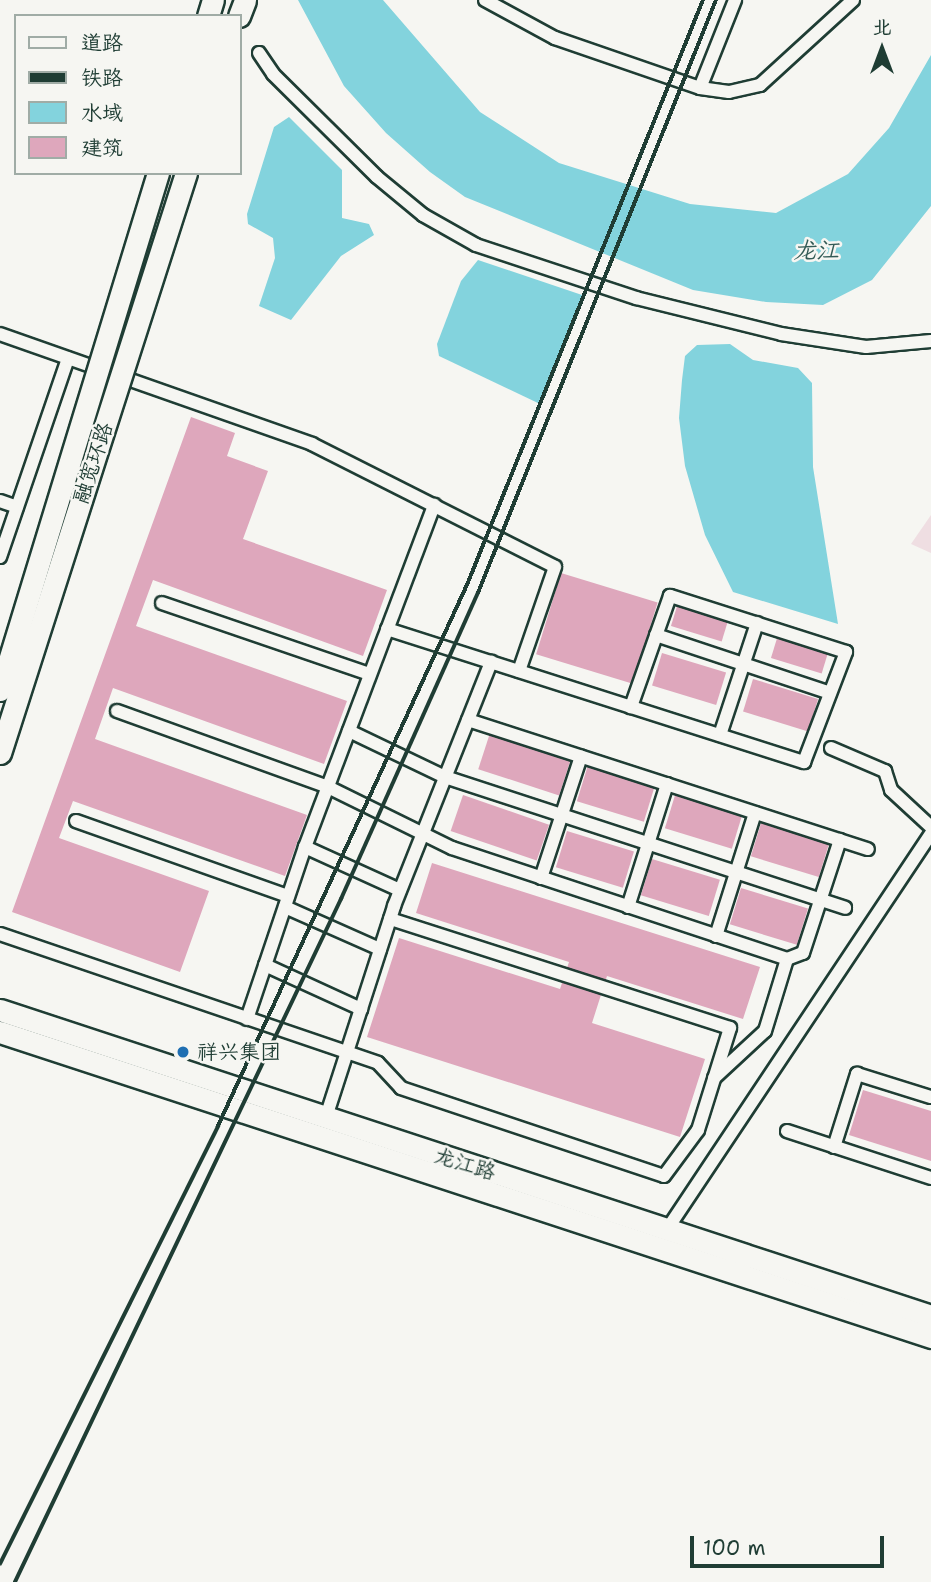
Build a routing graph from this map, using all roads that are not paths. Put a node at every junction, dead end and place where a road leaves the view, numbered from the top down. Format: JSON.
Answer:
{"nodes":[{"id":1,"x":485,"y":0,"type":"edge"},
{"id":2,"x":735,"y":0,"type":"edge"},
{"id":3,"x":853,"y":0,"type":"edge"},
{"id":4,"x":259,"y":53,"type":"dead end"},
{"id":5,"x":700,"y":88,"type":"junction"},
{"id":6,"x":157,"y":175,"type":"edge"},
{"id":7,"x":185,"y":175,"type":"edge"},
{"id":8,"x":0,"y":334,"type":"edge"},
{"id":9,"x":931,"y":341,"type":"edge"},
{"id":10,"x":68,"y":358,"type":"junction"},
{"id":11,"x":0,"y":501,"type":"edge"},
{"id":12,"x":434,"y":505,"type":"junction"},
{"id":13,"x":17,"y":507,"type":"junction"},
{"id":14,"x":0,"y":557,"type":"edge"},
{"id":15,"x":162,"y":603,"type":"dead end"},
{"id":16,"x":757,"y":623,"type":"junction"},
{"id":17,"x":387,"y":629,"type":"junction"},
{"id":18,"x":656,"y":635,"type":"junction"},
{"id":19,"x":491,"y":662,"type":"junction"},
{"id":20,"x":743,"y":664,"type":"junction"},
{"id":21,"x":519,"y":671,"type":"junction"},
{"id":22,"x":369,"y":674,"type":"junction"},
{"id":23,"x":0,"y":690,"type":"edge"},
{"id":24,"x":830,"y":694,"type":"junction"},
{"id":25,"x":631,"y":706,"type":"junction"},
{"id":26,"x":117,"y":711,"type":"dead end"},
{"id":27,"x":468,"y":720,"type":"junction"},
{"id":28,"x":349,"y":731,"type":"junction"},
{"id":29,"x":720,"y":735,"type":"junction"},
{"id":30,"x":831,"y":748,"type":"dead end"},
{"id":31,"x":0,"y":753,"type":"edge"},
{"id":32,"x":581,"y":757,"type":"junction"},
{"id":33,"x":445,"y":777,"type":"junction"},
{"id":34,"x":667,"y":784,"type":"junction"},
{"id":35,"x":328,"y":787,"type":"junction"},
{"id":36,"x":755,"y":813,"type":"junction"},
{"id":37,"x":562,"y":815,"type":"junction"},
{"id":38,"x":76,"y":821,"type":"dead end"},
{"id":39,"x":931,"y":827,"type":"edge"},
{"id":40,"x":424,"y":831,"type":"junction"},
{"id":41,"x":931,"y":834,"type":"edge"},
{"id":42,"x":840,"y":840,"type":"junction"},
{"id":43,"x":648,"y":843,"type":"junction"},
{"id":44,"x":305,"y":847,"type":"junction"},
{"id":45,"x":868,"y":849,"type":"dead end"},
{"id":46,"x":736,"y":872,"type":"junction"},
{"id":47,"x":541,"y":878,"type":"junction"},
{"id":48,"x":400,"y":890,"type":"junction"},
{"id":49,"x":821,"y":900,"type":"junction"},
{"id":50,"x":287,"y":902,"type":"junction"},
{"id":51,"x":628,"y":907,"type":"junction"},
{"id":52,"x":845,"y":908,"type":"dead end"},
{"id":53,"x":390,"y":919,"type":"junction"},
{"id":54,"x":0,"y":934,"type":"edge"},
{"id":55,"x":716,"y":936,"type":"junction"},
{"id":56,"x":380,"y":949,"type":"junction"},
{"id":57,"x":788,"y":959,"type":"junction"},
{"id":58,"x":265,"y":965,"type":"junction"},
{"id":59,"x":361,"y":1009,"type":"junction"},
{"id":60,"x":0,"y":1010,"type":"edge"},
{"id":61,"x":247,"y":1019,"type":"junction"},
{"id":62,"x":0,"y":1032,"type":"edge"},
{"id":63,"x":347,"y":1052,"type":"junction"},
{"id":64,"x":714,"y":1078,"type":"junction"},
{"id":65,"x":931,"y":1097,"type":"edge"},
{"id":66,"x":326,"y":1117,"type":"junction"},
{"id":67,"x":786,"y":1131,"type":"dead end"},
{"id":68,"x":834,"y":1147,"type":"junction"},
{"id":69,"x":931,"y":1178,"type":"edge"},
{"id":70,"x":668,"y":1228,"type":"junction"},
{"id":71,"x":931,"y":1316,"type":"edge"},
{"id":72,"x":931,"y":1337,"type":"edge"}],
"edges":[{"from":1,"to":5,"type":"street"},
{"from":2,"to":5,"type":"street"},
{"from":3,"to":5,"type":"street"},
{"from":4,"to":9,"type":"street"},
{"from":6,"to":23,"type":"main road","name":"融宽环路","bridge":true},
{"from":7,"to":31,"type":"main road","name":"融宽环路","bridge":true},
{"from":8,"to":10,"type":"street"},
{"from":10,"to":12,"type":"street"},
{"from":10,"to":13,"type":"street"},
{"from":11,"to":13,"type":"street"},
{"from":12,"to":17,"type":"street"},
{"from":12,"to":21,"type":"street"},
{"from":13,"to":14,"type":"street"},
{"from":15,"to":22,"type":"street"},
{"from":16,"to":18,"type":"street"},
{"from":16,"to":20,"type":"street"},
{"from":16,"to":24,"type":"street"},
{"from":17,"to":19,"type":"street"},
{"from":17,"to":22,"type":"street"},
{"from":18,"to":20,"type":"street"},
{"from":18,"to":25,"type":"street"},
{"from":19,"to":21,"type":"street"},
{"from":19,"to":27,"type":"street"},
{"from":20,"to":24,"type":"street"},
{"from":20,"to":29,"type":"street"},
{"from":21,"to":25,"type":"street"},
{"from":22,"to":28,"type":"street"},
{"from":24,"to":29,"type":"street"},
{"from":25,"to":29,"type":"street"},
{"from":26,"to":35,"type":"street"},
{"from":27,"to":32,"type":"street"},
{"from":27,"to":33,"type":"street"},
{"from":28,"to":33,"type":"street"},
{"from":28,"to":35,"type":"street"},
{"from":30,"to":39,"type":"street"},
{"from":32,"to":34,"type":"street"},
{"from":32,"to":37,"type":"street"},
{"from":33,"to":37,"type":"street"},
{"from":33,"to":40,"type":"street"},
{"from":34,"to":36,"type":"street"},
{"from":34,"to":43,"type":"street"},
{"from":35,"to":40,"type":"street"},
{"from":35,"to":44,"type":"street"},
{"from":36,"to":42,"type":"street"},
{"from":36,"to":46,"type":"street"},
{"from":37,"to":43,"type":"street"},
{"from":37,"to":47,"type":"street"},
{"from":38,"to":50,"type":"street"},
{"from":40,"to":47,"type":"street"},
{"from":40,"to":48,"type":"street"},
{"from":41,"to":70,"type":"street"},
{"from":42,"to":45,"type":"street"},
{"from":42,"to":49,"type":"street"},
{"from":43,"to":46,"type":"street"},
{"from":43,"to":51,"type":"street"},
{"from":44,"to":48,"type":"street"},
{"from":44,"to":50,"type":"street"},
{"from":46,"to":49,"type":"street"},
{"from":46,"to":55,"type":"street"},
{"from":47,"to":51,"type":"street"},
{"from":48,"to":53,"type":"street"},
{"from":49,"to":52,"type":"street"},
{"from":49,"to":57,"type":"street"},
{"from":50,"to":56,"type":"street"},
{"from":50,"to":58,"type":"street"},
{"from":51,"to":55,"type":"street"},
{"from":53,"to":56,"type":"street"},
{"from":53,"to":64,"type":"street"},
{"from":54,"to":61,"type":"street"},
{"from":55,"to":57,"type":"street"},
{"from":56,"to":59,"type":"street"},
{"from":57,"to":64,"type":"street"},
{"from":58,"to":59,"type":"street"},
{"from":58,"to":61,"type":"street"},
{"from":59,"to":63,"type":"street"},
{"from":60,"to":66,"type":"main road","name":"龙江路"},
{"from":61,"to":63,"type":"street"},
{"from":62,"to":72,"type":"main road","name":"龙江路"},
{"from":63,"to":64,"type":"street"},
{"from":63,"to":66,"type":"street"},
{"from":65,"to":68,"type":"street"},
{"from":66,"to":70,"type":"main road","name":"龙江路"},
{"from":67,"to":68,"type":"street"},
{"from":68,"to":69,"type":"street"},
{"from":70,"to":71,"type":"main road","name":"龙江路"}]}
